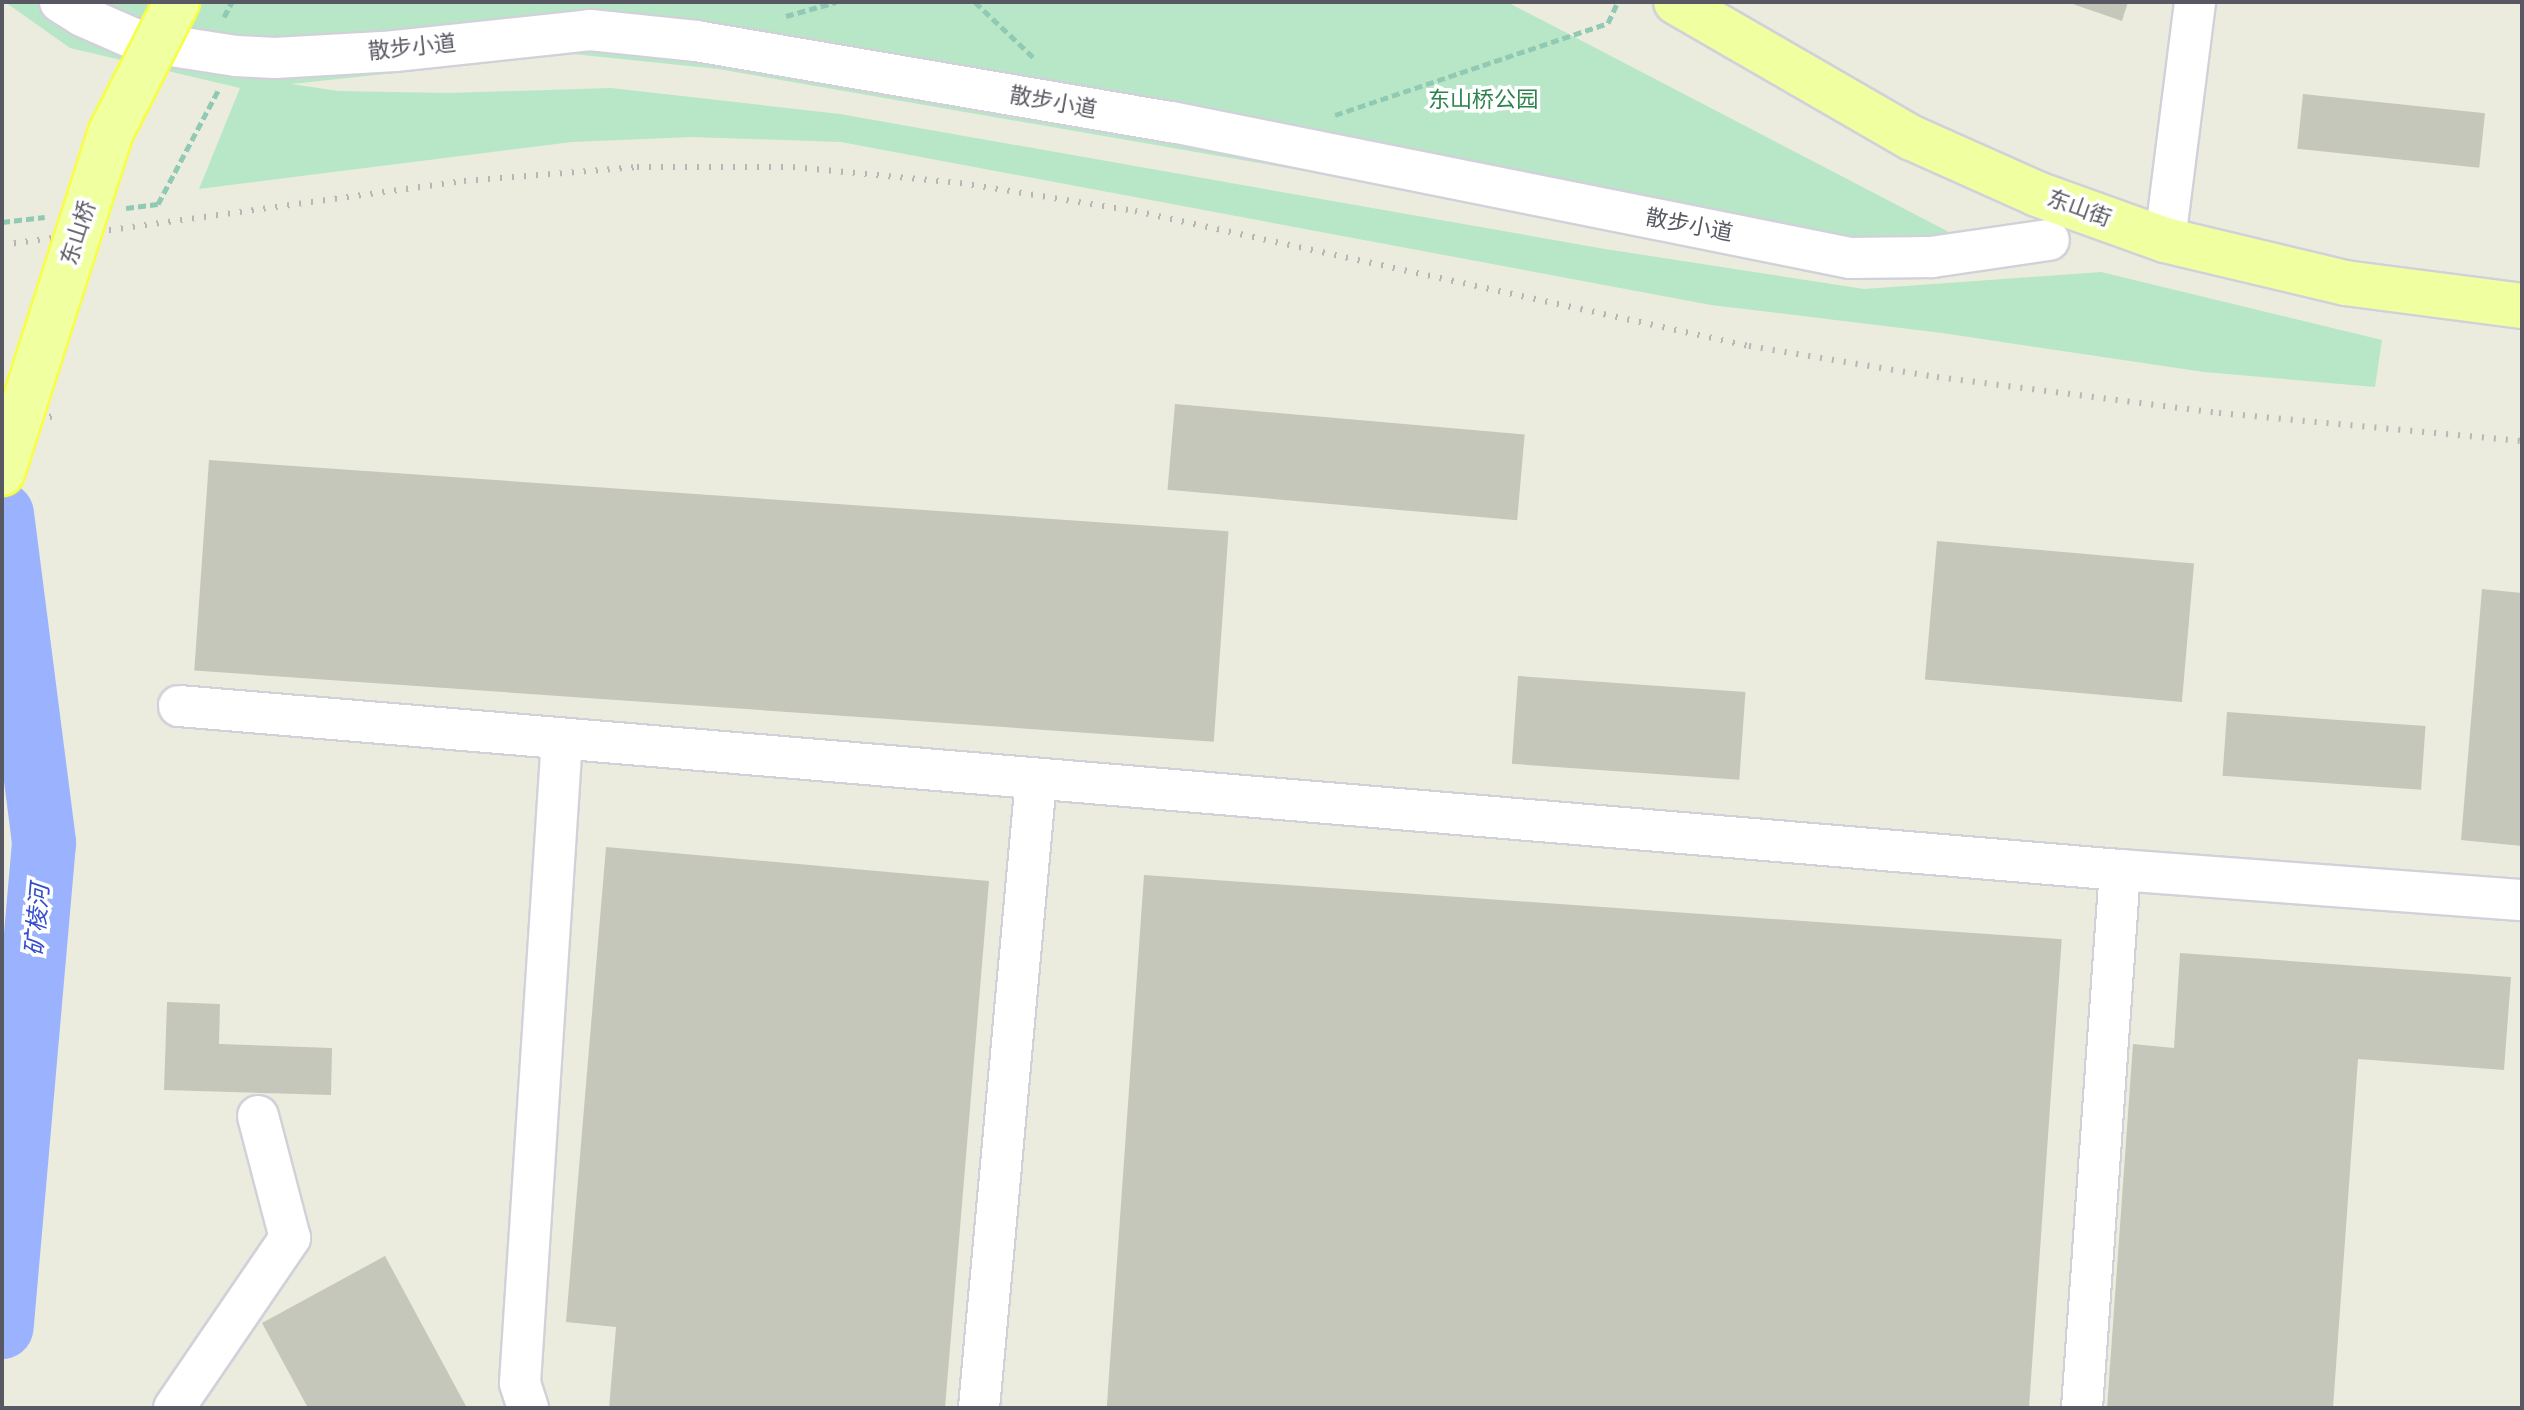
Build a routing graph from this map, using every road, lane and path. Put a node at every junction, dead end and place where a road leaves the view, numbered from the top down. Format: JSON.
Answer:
{"nodes":[{"id":1,"x":60,"y":2,"type":"edge"},
{"id":2,"x":177,"y":2,"type":"edge"},
{"id":3,"x":975,"y":2,"type":"edge"},
{"id":4,"x":1618,"y":2,"type":"edge"},
{"id":5,"x":1676,"y":2,"type":"edge"},
{"id":6,"x":2195,"y":2,"type":"edge"},
{"id":7,"x":236,"y":56,"type":"junction"},
{"id":8,"x":1042,"y":66,"type":"dead end"},
{"id":9,"x":1321,"y":120,"type":"dead end"},
{"id":10,"x":112,"y":209,"type":"dead end"},
{"id":11,"x":2049,"y":240,"type":"dead end"},
{"id":12,"x":2165,"y":240,"type":"junction"},
{"id":13,"x":2522,"y":306,"type":"edge"},
{"id":14,"x":2,"y":473,"type":"edge"},
{"id":15,"x":179,"y":706,"type":"dead end"},
{"id":16,"x":562,"y":738,"type":"junction"},
{"id":17,"x":1036,"y":779,"type":"junction"},
{"id":18,"x":2120,"y":870,"type":"junction"},
{"id":19,"x":2522,"y":900,"type":"edge"},
{"id":20,"x":258,"y":1116,"type":"dead end"},
{"id":21,"x":174,"y":1408,"type":"edge"},
{"id":22,"x":528,"y":1408,"type":"edge"},
{"id":23,"x":979,"y":1408,"type":"edge"},
{"id":24,"x":2082,"y":1408,"type":"edge"}],
"edges":[{"from":1,"to":7,"type":"street","name":"散步小道"},
{"from":2,"to":14,"type":"main road","name":"东山桥","bridge":true},
{"from":3,"to":8,"type":"path"},
{"from":4,"to":9,"type":"path"},
{"from":5,"to":12,"type":"main road","name":"东山街"},
{"from":6,"to":12,"type":"street"},
{"from":7,"to":10,"type":"path"},
{"from":7,"to":11,"type":"street","name":"散步小道"},
{"from":12,"to":13,"type":"main road","name":"东山街"},
{"from":15,"to":16,"type":"street"},
{"from":16,"to":17,"type":"street"},
{"from":16,"to":22,"type":"street"},
{"from":17,"to":18,"type":"street"},
{"from":17,"to":23,"type":"street"},
{"from":18,"to":19,"type":"street"},
{"from":18,"to":24,"type":"street"},
{"from":20,"to":21,"type":"street"}]}
